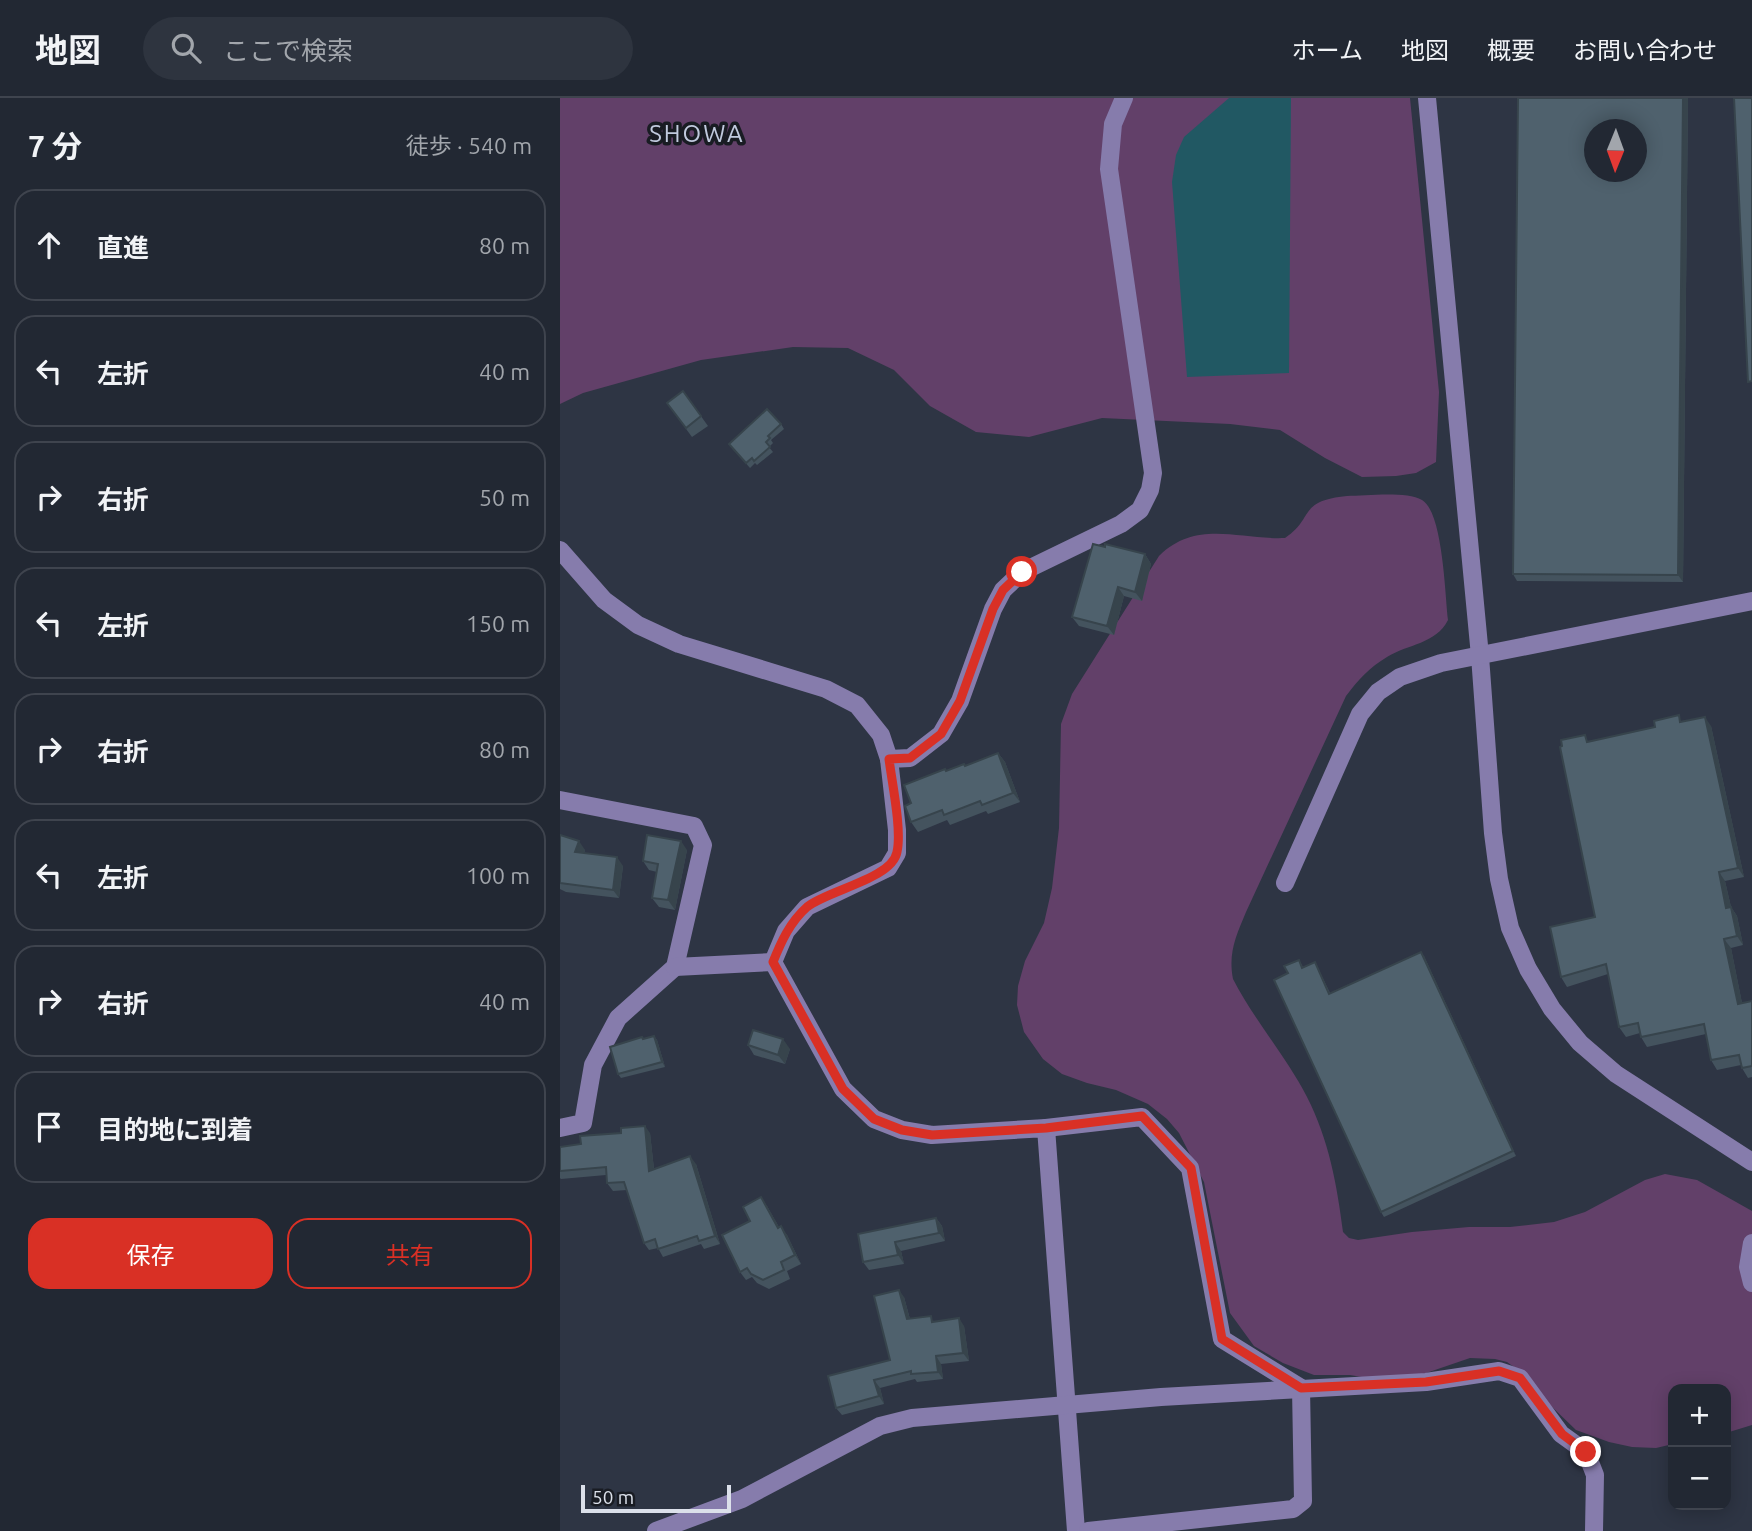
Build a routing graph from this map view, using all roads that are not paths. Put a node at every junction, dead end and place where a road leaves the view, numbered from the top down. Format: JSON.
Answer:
{"nodes":[{"id":1,"x":1124,"y":98,"type":"edge"},
{"id":2,"x":1427,"y":98,"type":"edge"},
{"id":3,"x":560,"y":550,"type":"edge"},
{"id":4,"x":1752,"y":601,"type":"edge"},
{"id":5,"x":1480,"y":656,"type":"junction"},
{"id":6,"x":889,"y":759,"type":"junction"},
{"id":7,"x":560,"y":800,"type":"edge"},
{"id":8,"x":1285,"y":883,"type":"dead end"},
{"id":9,"x":773,"y":962,"type":"junction"},
{"id":10,"x":675,"y":967,"type":"junction"},
{"id":11,"x":560,"y":1128,"type":"edge"},
{"id":12,"x":1046,"y":1128,"type":"junction"},
{"id":13,"x":1752,"y":1162,"type":"edge"},
{"id":14,"x":1752,"y":1243,"type":"edge"},
{"id":15,"x":1752,"y":1283,"type":"edge"},
{"id":16,"x":1301,"y":1388,"type":"junction"},
{"id":17,"x":1066,"y":1406,"type":"junction"},
{"id":18,"x":656,"y":1531,"type":"edge"},
{"id":19,"x":1076,"y":1531,"type":"edge"},
{"id":20,"x":1088,"y":1531,"type":"edge"},
{"id":21,"x":1594,"y":1531,"type":"edge"}],
"edges":[{"from":1,"to":6,"type":"street"},
{"from":2,"to":5,"type":"street"},
{"from":3,"to":6,"type":"street"},
{"from":4,"to":5,"type":"street"},
{"from":5,"to":8,"type":"street"},
{"from":5,"to":13,"type":"street"},
{"from":6,"to":9,"type":"street"},
{"from":7,"to":10,"type":"street"},
{"from":9,"to":10,"type":"street"},
{"from":9,"to":12,"type":"street"},
{"from":10,"to":11,"type":"street"},
{"from":12,"to":16,"type":"street"},
{"from":12,"to":17,"type":"street"},
{"from":14,"to":15,"type":"street"},
{"from":16,"to":17,"type":"street"},
{"from":16,"to":20,"type":"street"},
{"from":16,"to":21,"type":"street"},
{"from":17,"to":18,"type":"street"},
{"from":17,"to":19,"type":"street"}]}
